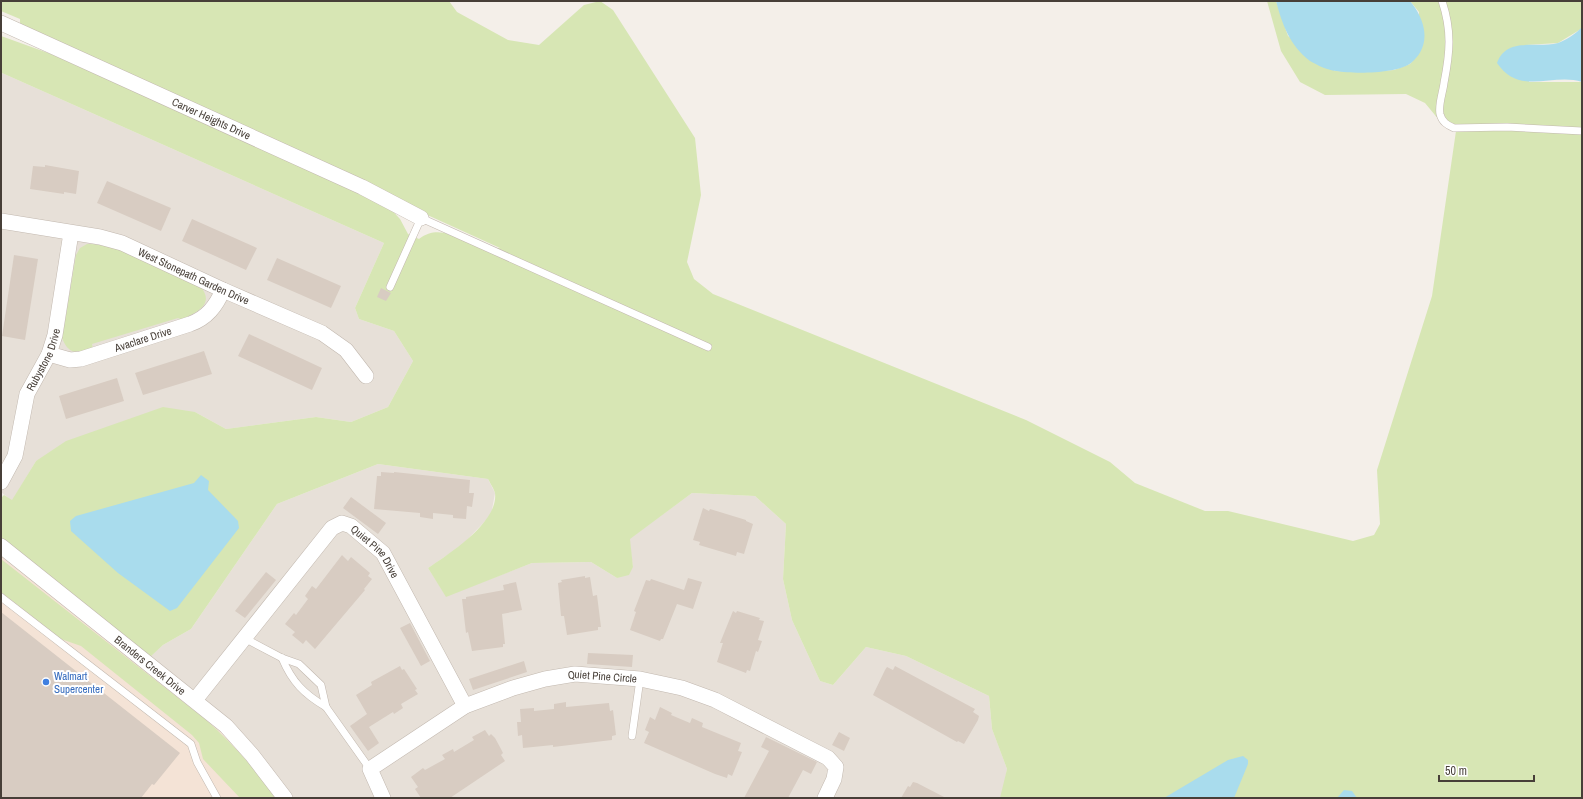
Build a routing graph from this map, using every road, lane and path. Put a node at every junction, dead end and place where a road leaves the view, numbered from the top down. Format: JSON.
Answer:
{"nodes":[{"id":1,"x":1442,"y":1,"type":"edge"},
{"id":2,"x":1,"y":23,"type":"edge"},
{"id":3,"x":1582,"y":131,"type":"edge"},
{"id":4,"x":421,"y":218,"type":"junction"},
{"id":5,"x":1,"y":221,"type":"edge"},
{"id":6,"x":71,"y":233,"type":"junction"},
{"id":7,"x":390,"y":287,"type":"dead end"},
{"id":8,"x":223,"y":290,"type":"junction"},
{"id":9,"x":708,"y":347,"type":"dead end"},
{"id":10,"x":49,"y":354,"type":"junction"},
{"id":11,"x":366,"y":376,"type":"dead end"},
{"id":12,"x":1,"y":482,"type":"edge"},
{"id":13,"x":1,"y":546,"type":"edge"},
{"id":14,"x":1,"y":598,"type":"edge"},
{"id":15,"x":244,"y":638,"type":"junction"},
{"id":16,"x":282,"y":658,"type":"junction"},
{"id":17,"x":640,"y":679,"type":"junction"},
{"id":18,"x":195,"y":700,"type":"junction"},
{"id":19,"x":465,"y":706,"type":"junction"},
{"id":20,"x":326,"y":707,"type":"junction"},
{"id":21,"x":632,"y":736,"type":"dead end"},
{"id":22,"x":370,"y":769,"type":"junction"},
{"id":23,"x":217,"y":798,"type":"edge"},
{"id":24,"x":285,"y":798,"type":"edge"},
{"id":25,"x":383,"y":798,"type":"edge"},
{"id":26,"x":825,"y":798,"type":"edge"}],
"edges":[{"from":1,"to":3,"type":"lane"},
{"from":2,"to":4,"type":"street","name":"Carver Heights Drive"},
{"from":4,"to":7,"type":"lane"},
{"from":4,"to":9,"type":"lane"},
{"from":5,"to":6,"type":"street","name":"West Stonepath Garden Drive"},
{"from":6,"to":8,"type":"street","name":"West Stonepath Garden Drive"},
{"from":6,"to":10,"type":"street","name":"Rubystone Drive"},
{"from":8,"to":10,"type":"street","name":"Avaclare Drive"},
{"from":8,"to":11,"type":"street","name":"West Stonepath Garden Drive"},
{"from":10,"to":12,"type":"street","name":"Rubystone Drive"},
{"from":13,"to":18,"type":"street","name":"Branders Creek Drive"},
{"from":14,"to":23,"type":"lane"},
{"from":15,"to":16,"type":"lane"},
{"from":15,"to":18,"type":"street","name":"Quiet Pine Drive"},
{"from":15,"to":19,"type":"street","name":"Quiet Pine Drive"},
{"from":16,"to":20,"type":"lane"},
{"from":16,"to":20,"type":"lane"},
{"from":17,"to":19,"type":"street","name":"Quiet Pine Circle"},
{"from":17,"to":21,"type":"lane"},
{"from":17,"to":26,"type":"street","name":"Quiet Pine Circle"},
{"from":18,"to":24,"type":"street","name":"Branders Creek Drive"},
{"from":19,"to":22,"type":"street","name":"Quiet Pine Circle"},
{"from":20,"to":22,"type":"lane"},
{"from":22,"to":25,"type":"street"}]}
